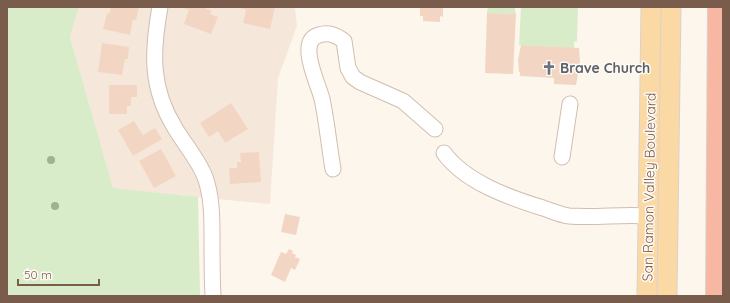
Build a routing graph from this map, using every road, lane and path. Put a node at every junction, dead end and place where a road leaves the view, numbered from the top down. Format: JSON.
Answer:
{"nodes":[{"id":1,"x":160,"y":7,"type":"edge"},
{"id":2,"x":651,"y":7,"type":"edge"},
{"id":3,"x":671,"y":7,"type":"edge"},
{"id":4,"x":719,"y":7,"type":"edge"},
{"id":5,"x":570,"y":104,"type":"dead end"},
{"id":6,"x":435,"y":129,"type":"dead end"},
{"id":7,"x":444,"y":153,"type":"dead end"},
{"id":8,"x":562,"y":156,"type":"dead end"},
{"id":9,"x":333,"y":169,"type":"dead end"},
{"id":10,"x":648,"y":216,"type":"junction"},
{"id":11,"x":667,"y":216,"type":"junction"},
{"id":12,"x":213,"y":296,"type":"edge"},
{"id":13,"x":647,"y":296,"type":"edge"},
{"id":14,"x":667,"y":296,"type":"edge"},
{"id":15,"x":718,"y":296,"type":"edge"}],
"edges":[{"from":1,"to":12,"type":"street"},
{"from":2,"to":10,"type":"main road","name":"San Ramon Valley Boulevard"},
{"from":3,"to":11,"type":"main road","name":"San Ramon Valley Boulevard"},
{"from":4,"to":15,"type":"highway"},
{"from":5,"to":8,"type":"street"},
{"from":6,"to":9,"type":"street"},
{"from":7,"to":10,"type":"street"},
{"from":10,"to":11,"type":"main road"},
{"from":10,"to":13,"type":"main road","name":"San Ramon Valley Boulevard"},
{"from":11,"to":14,"type":"main road","name":"San Ramon Valley Boulevard"}]}
